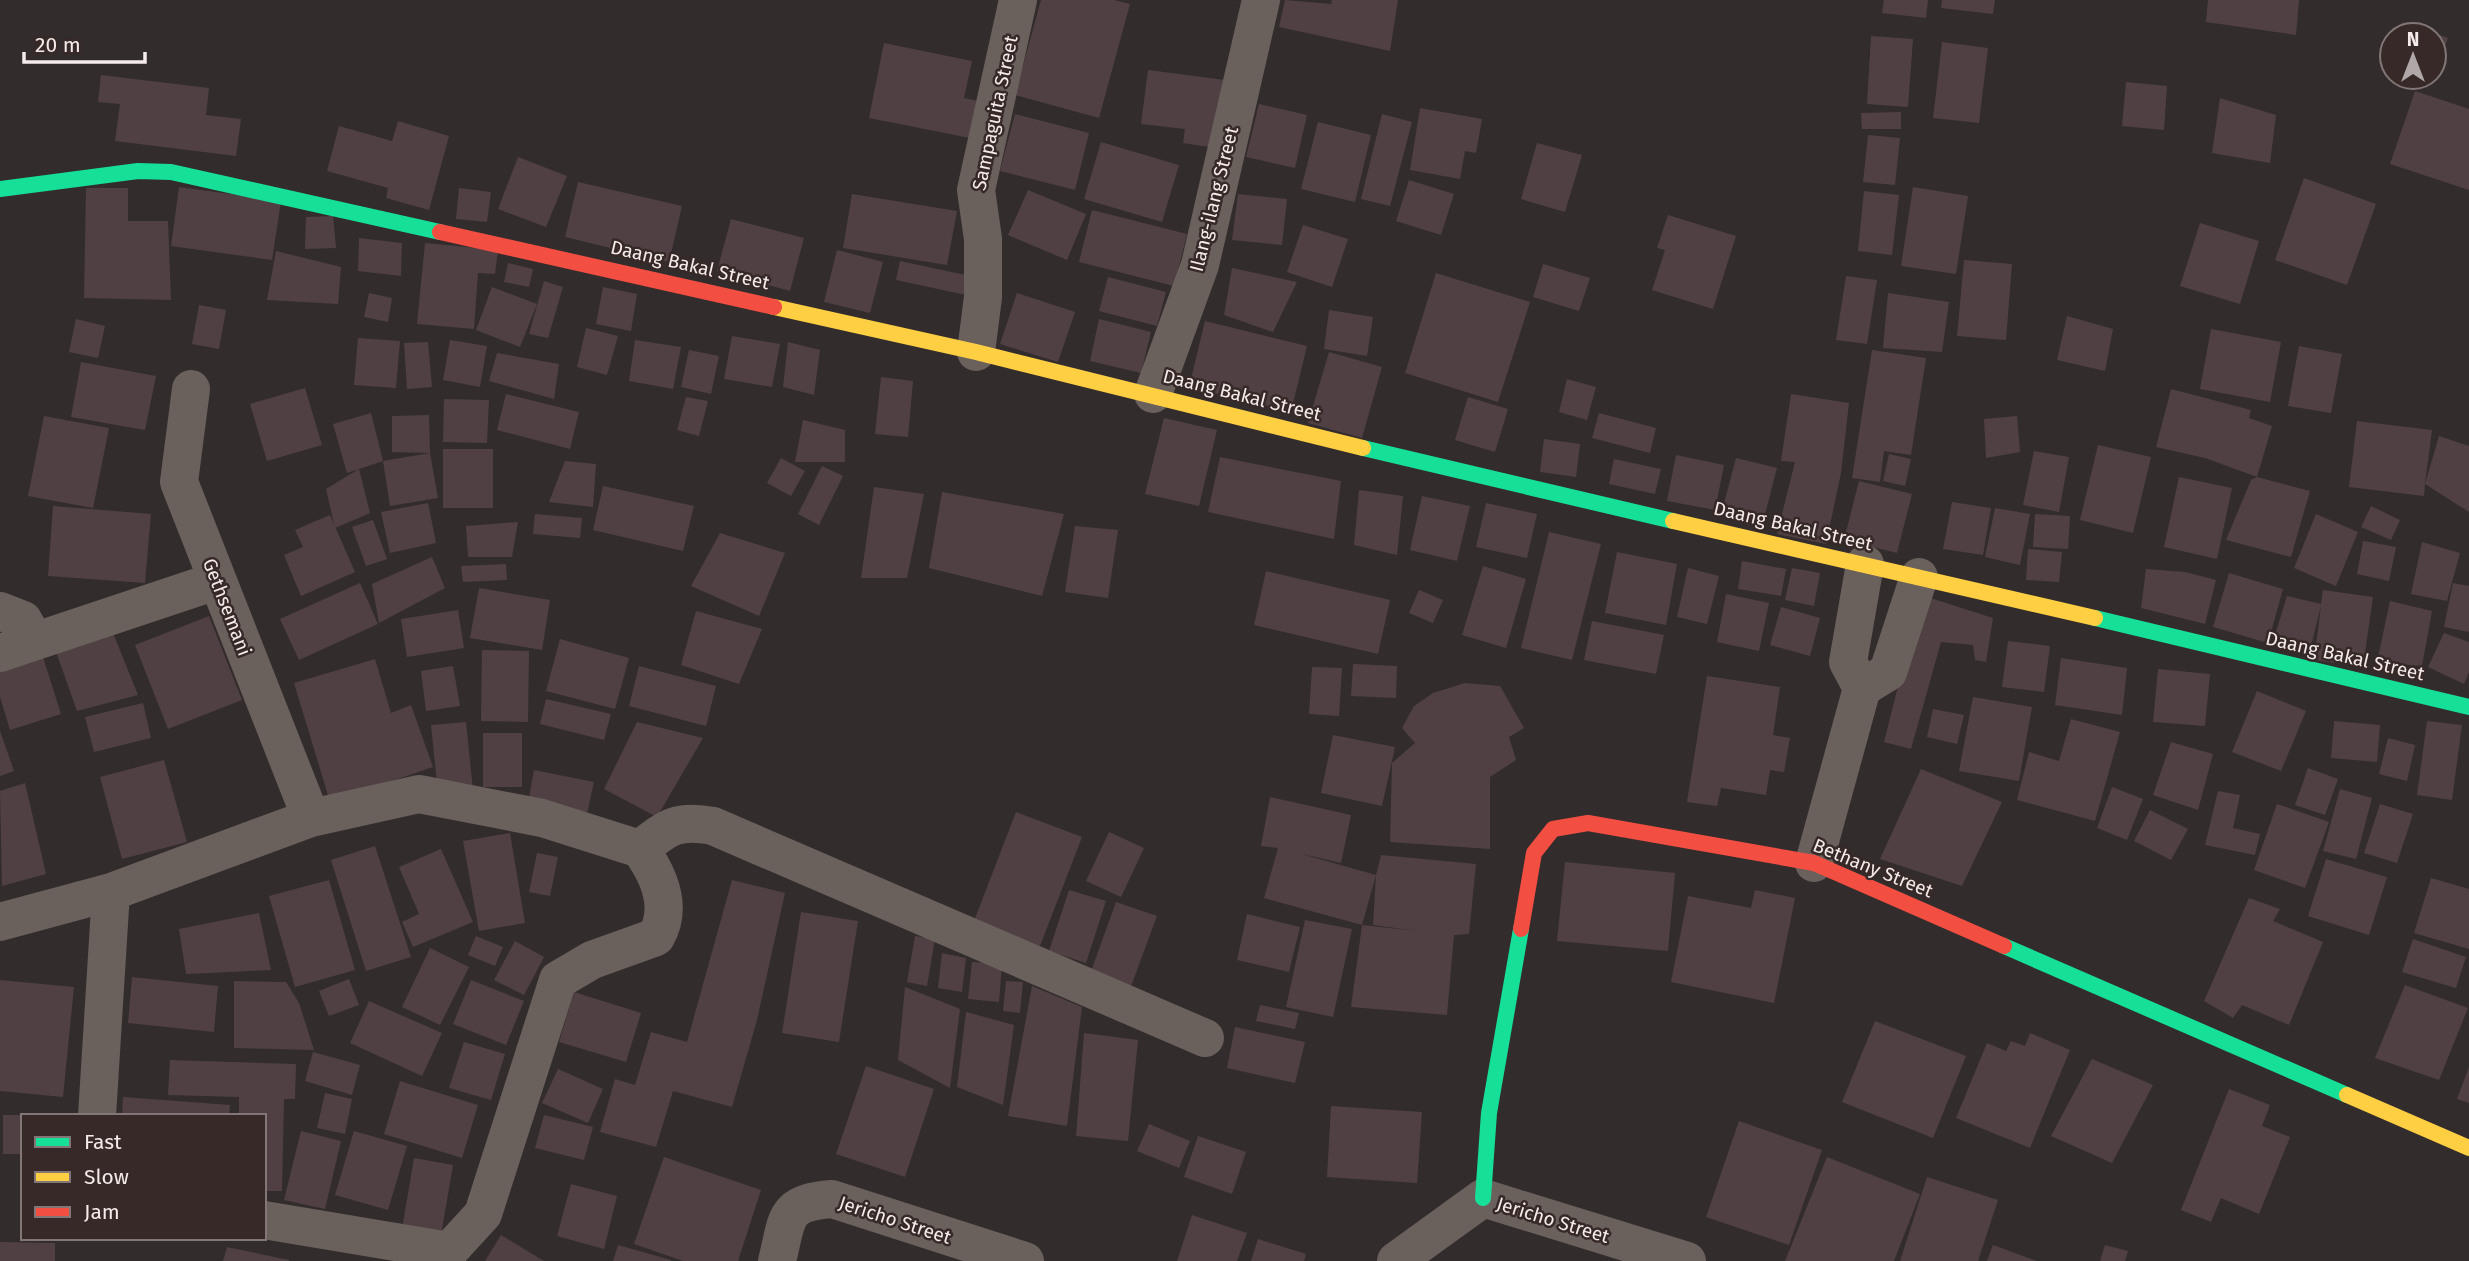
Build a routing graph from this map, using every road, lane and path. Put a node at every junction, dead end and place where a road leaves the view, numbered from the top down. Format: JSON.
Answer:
{"nodes":[{"id":1,"x":1018,"y":0,"type":"edge"},
{"id":2,"x":1261,"y":0,"type":"edge"},
{"id":3,"x":0,"y":189,"type":"edge"},
{"id":4,"x":976,"y":352,"type":"junction"},
{"id":5,"x":191,"y":389,"type":"dead end"},
{"id":6,"x":1153,"y":394,"type":"junction"},
{"id":7,"x":1865,"y":564,"type":"junction"},
{"id":8,"x":1919,"y":577,"type":"junction"},
{"id":9,"x":216,"y":581,"type":"junction"},
{"id":10,"x":0,"y":611,"type":"edge"},
{"id":11,"x":18,"y":647,"type":"edge"},
{"id":12,"x":1862,"y":688,"type":"junction"},
{"id":13,"x":2469,"y":707,"type":"edge"},
{"id":14,"x":311,"y":818,"type":"junction"},
{"id":15,"x":640,"y":849,"type":"junction"},
{"id":16,"x":1814,"y":863,"type":"junction"},
{"id":17,"x":111,"y":892,"type":"junction"},
{"id":18,"x":0,"y":922,"type":"edge"},
{"id":19,"x":1205,"y":1038,"type":"dead end"},
{"id":20,"x":97,"y":1114,"type":"edge"},
{"id":21,"x":2469,"y":1148,"type":"edge"},
{"id":22,"x":1483,"y":1198,"type":"junction"},
{"id":23,"x":266,"y":1220,"type":"edge"},
{"id":24,"x":777,"y":1261,"type":"edge"},
{"id":25,"x":1025,"y":1261,"type":"edge"},
{"id":26,"x":1396,"y":1261,"type":"edge"},
{"id":27,"x":1687,"y":1261,"type":"edge"}],
"edges":[{"from":1,"to":4,"type":"street","name":"Sampaguita Street"},
{"from":2,"to":6,"type":"street","name":"Ilang-ilang Street"},
{"from":3,"to":4,"type":"street","name":"Daang Bakal Street"},
{"from":4,"to":6,"type":"street","name":"Daang Bakal Street"},
{"from":5,"to":9,"type":"street","name":"Gethsemani"},
{"from":6,"to":7,"type":"street","name":"Daang Bakal Street"},
{"from":7,"to":8,"type":"street","name":"Daang Bakal Street"},
{"from":7,"to":12,"type":"street"},
{"from":8,"to":12,"type":"street"},
{"from":8,"to":13,"type":"street","name":"Daang Bakal Street"},
{"from":9,"to":11,"type":"street"},
{"from":9,"to":14,"type":"street","name":"Gethsemani"},
{"from":10,"to":11,"type":"street"},
{"from":12,"to":16,"type":"street"},
{"from":14,"to":15,"type":"street"},
{"from":14,"to":17,"type":"street"},
{"from":15,"to":19,"type":"street"},
{"from":15,"to":23,"type":"street"},
{"from":16,"to":21,"type":"street","name":"Bethany Street"},
{"from":16,"to":22,"type":"street","name":"Bethany Street"},
{"from":17,"to":18,"type":"street"},
{"from":17,"to":20,"type":"street"},
{"from":22,"to":26,"type":"street","name":"Jericho Street"},
{"from":22,"to":27,"type":"street","name":"Jericho Street"},
{"from":24,"to":25,"type":"street","name":"Jericho Street"}]}
